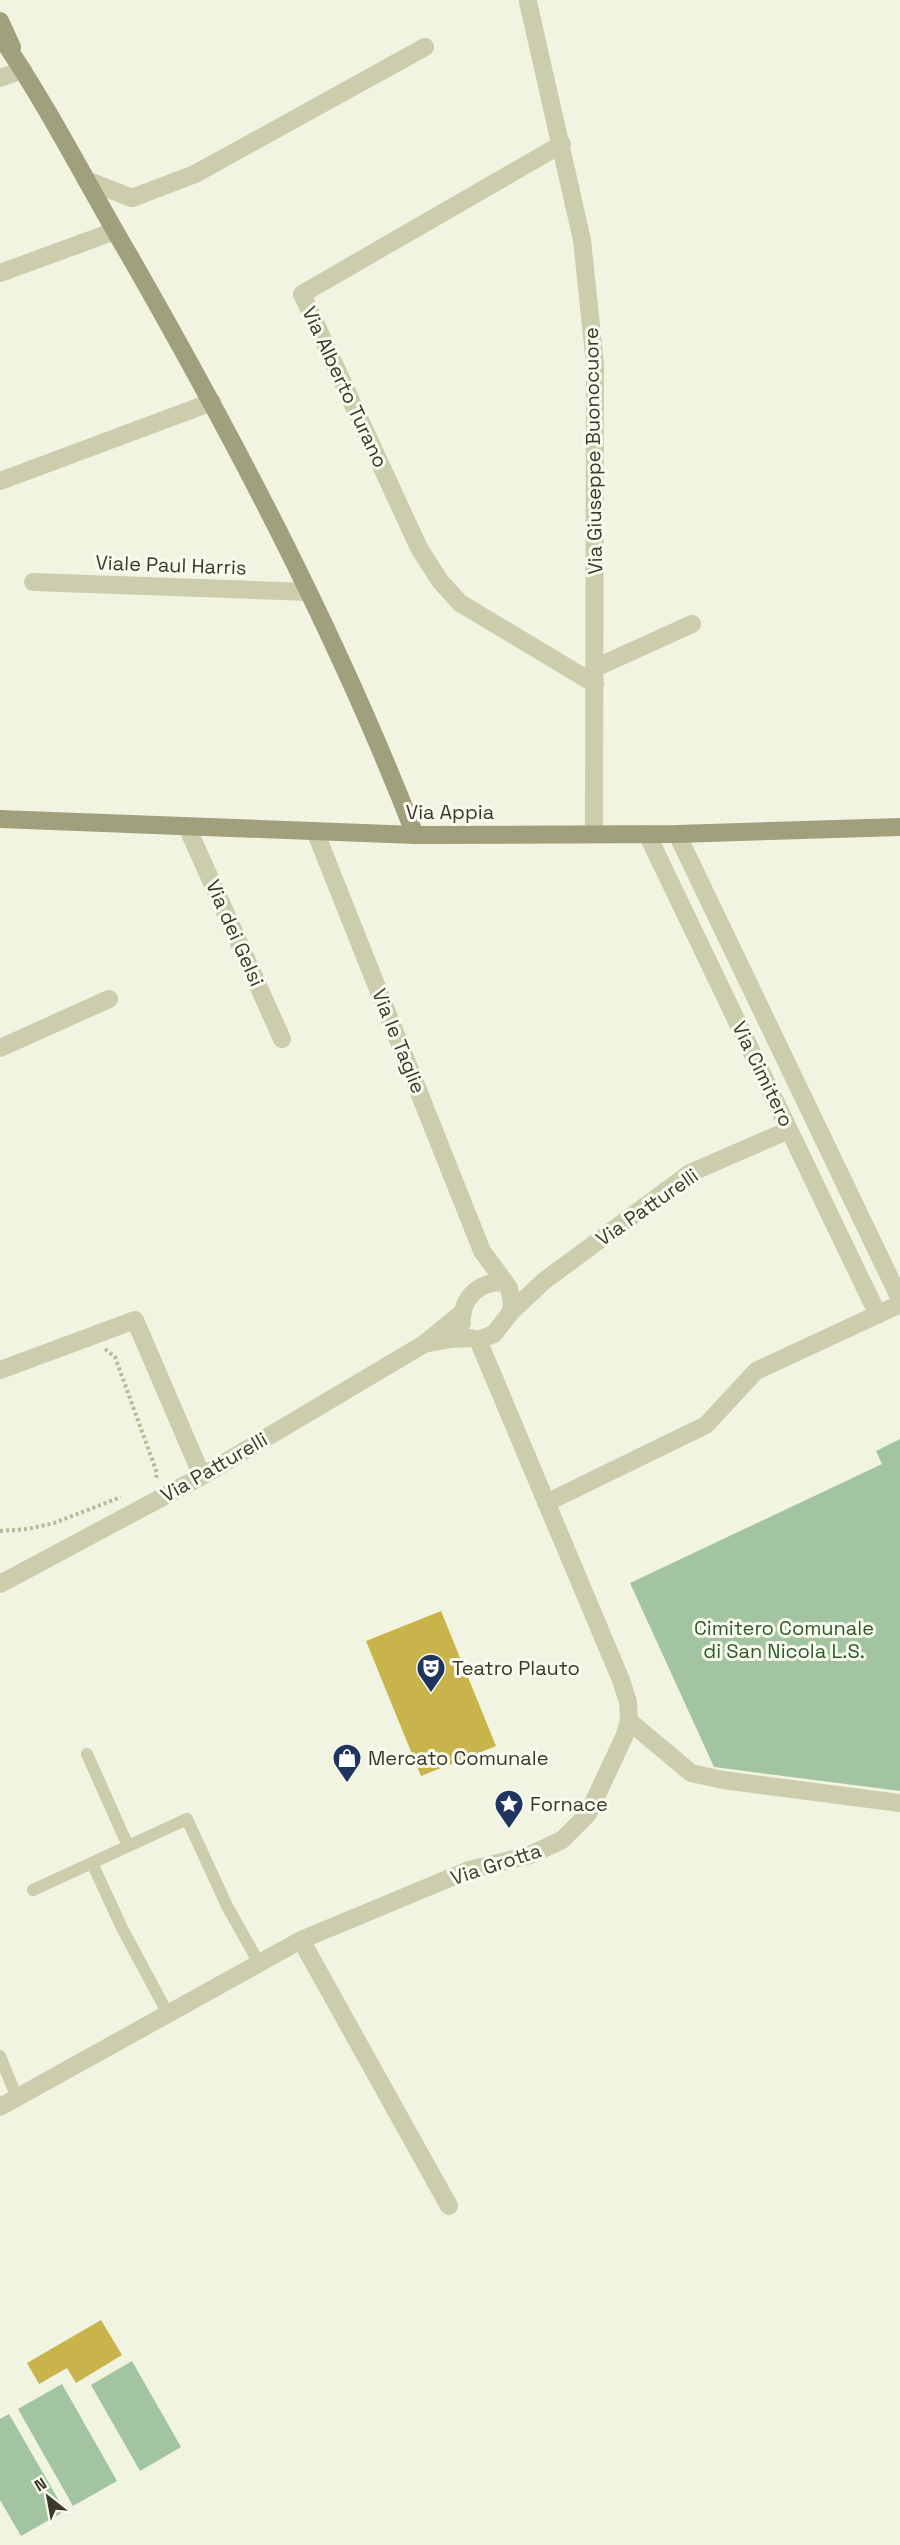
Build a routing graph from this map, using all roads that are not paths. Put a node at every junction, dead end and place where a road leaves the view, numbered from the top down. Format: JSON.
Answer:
{"nodes":[{"id":1,"x":528,"y":2,"type":"dead end"},
{"id":2,"x":0,"y":21,"type":"edge"},
{"id":3,"x":0,"y":36,"type":"edge"},
{"id":4,"x":425,"y":47,"type":"dead end"},
{"id":5,"x":23,"y":70,"type":"junction"},
{"id":6,"x":0,"y":78,"type":"edge"},
{"id":7,"x":562,"y":144,"type":"junction"},
{"id":8,"x":86,"y":180,"type":"junction"},
{"id":9,"x":115,"y":231,"type":"junction"},
{"id":10,"x":0,"y":273,"type":"edge"},
{"id":11,"x":212,"y":402,"type":"junction"},
{"id":12,"x":0,"y":481,"type":"edge"},
{"id":13,"x":33,"y":582,"type":"dead end"},
{"id":14,"x":308,"y":592,"type":"junction"},
{"id":15,"x":692,"y":624,"type":"dead end"},
{"id":16,"x":595,"y":676,"type":"junction"},
{"id":17,"x":0,"y":819,"type":"edge"},
{"id":18,"x":187,"y":826,"type":"junction"},
{"id":19,"x":900,"y":827,"type":"edge"},
{"id":20,"x":315,"y":831,"type":"junction"},
{"id":21,"x":594,"y":834,"type":"junction"},
{"id":22,"x":647,"y":834,"type":"junction"},
{"id":23,"x":677,"y":834,"type":"junction"},
{"id":24,"x":415,"y":835,"type":"junction"},
{"id":25,"x":109,"y":999,"type":"dead end"},
{"id":26,"x":282,"y":1039,"type":"dead end"},
{"id":27,"x":0,"y":1048,"type":"edge"},
{"id":28,"x":789,"y":1130,"type":"junction"},
{"id":29,"x":482,"y":1251,"type":"junction"},
{"id":30,"x":544,"y":1281,"type":"junction"},
{"id":31,"x":506,"y":1285,"type":"junction"},
{"id":32,"x":482,"y":1287,"type":"junction"},
{"id":33,"x":900,"y":1299,"type":"edge"},
{"id":34,"x":900,"y":1304,"type":"edge"},
{"id":35,"x":463,"y":1312,"type":"junction"},
{"id":36,"x":511,"y":1312,"type":"junction"},
{"id":37,"x":878,"y":1315,"type":"junction"},
{"id":38,"x":481,"y":1337,"type":"junction"},
{"id":39,"x":424,"y":1344,"type":"junction"},
{"id":40,"x":0,"y":1370,"type":"edge"},
{"id":41,"x":202,"y":1476,"type":"junction"},
{"id":42,"x":546,"y":1503,"type":"junction"},
{"id":43,"x":0,"y":1584,"type":"edge"},
{"id":44,"x":628,"y":1721,"type":"junction"},
{"id":45,"x":87,"y":1755,"type":"dead end"},
{"id":46,"x":900,"y":1803,"type":"edge"},
{"id":47,"x":129,"y":1846,"type":"junction"},
{"id":48,"x":92,"y":1863,"type":"junction"},
{"id":49,"x":33,"y":1890,"type":"dead end"},
{"id":50,"x":301,"y":1940,"type":"junction"},
{"id":51,"x":259,"y":1963,"type":"junction"},
{"id":52,"x":168,"y":2014,"type":"junction"},
{"id":53,"x":0,"y":2056,"type":"edge"},
{"id":54,"x":17,"y":2098,"type":"junction"},
{"id":55,"x":0,"y":2107,"type":"edge"},
{"id":56,"x":449,"y":2206,"type":"dead end"}],
"edges":[{"from":1,"to":7,"type":"street","name":"Via Giuseppe Buonocuore"},
{"from":2,"to":5,"type":"street"},
{"from":3,"to":5,"type":"street"},
{"from":4,"to":8,"type":"street"},
{"from":5,"to":6,"type":"street"},
{"from":5,"to":8,"type":"street"},
{"from":7,"to":16,"type":"street","name":"Via Giuseppe Buonocuore"},
{"from":7,"to":16,"type":"street","name":"Via Alberto Turano"},
{"from":8,"to":9,"type":"street"},
{"from":9,"to":10,"type":"street"},
{"from":9,"to":11,"type":"street"},
{"from":11,"to":12,"type":"street"},
{"from":11,"to":14,"type":"street"},
{"from":13,"to":14,"type":"street","name":"Viale Paul Harris"},
{"from":14,"to":24,"type":"street"},
{"from":15,"to":16,"type":"street"},
{"from":16,"to":21,"type":"street","name":"Via Giuseppe Buonocuore"},
{"from":17,"to":18,"type":"street","name":"Via Appia"},
{"from":18,"to":20,"type":"street","name":"Via Appia"},
{"from":18,"to":26,"type":"street","name":"Via dei Gelsi"},
{"from":19,"to":23,"type":"street","name":"Via Appia"},
{"from":20,"to":24,"type":"street","name":"Via Appia"},
{"from":20,"to":29,"type":"street","name":"Via le Taglie"},
{"from":21,"to":22,"type":"street","name":"Via Appia"},
{"from":21,"to":24,"type":"street","name":"Via Appia"},
{"from":22,"to":23,"type":"street","name":"Via Appia"},
{"from":22,"to":28,"type":"street","name":"Via Cimitero"},
{"from":23,"to":33,"type":"street","name":"Via Cimitero"},
{"from":25,"to":27,"type":"street"},
{"from":28,"to":30,"type":"street","name":"Via Patturelli"},
{"from":28,"to":37,"type":"street","name":"Via Cimitero"},
{"from":29,"to":31,"type":"street","name":"Via le Taglie"},
{"from":29,"to":32,"type":"street","name":"Via le Taglie"},
{"from":30,"to":31,"type":"street","name":"Via Patturelli"},
{"from":30,"to":36,"type":"street","name":"Via Patturelli"},
{"from":31,"to":32,"type":"street","name":"Via Patturelli"},
{"from":31,"to":36,"type":"street"},
{"from":32,"to":35,"type":"street","name":"Via Patturelli"},
{"from":34,"to":37,"type":"street"},
{"from":35,"to":38,"type":"street"},
{"from":35,"to":39,"type":"street","name":"Via Patturelli"},
{"from":36,"to":38,"type":"street","name":"Via Patturelli"},
{"from":37,"to":42,"type":"street"},
{"from":38,"to":39,"type":"street","name":"Via Patturelli"},
{"from":38,"to":42,"type":"street","name":"Via Grotta"},
{"from":39,"to":41,"type":"street","name":"Via Patturelli"},
{"from":40,"to":41,"type":"street"},
{"from":41,"to":43,"type":"street","name":"Via Patturelli"},
{"from":42,"to":44,"type":"street","name":"Via Grotta"},
{"from":44,"to":46,"type":"street"},
{"from":44,"to":50,"type":"street","name":"Via Grotta"},
{"from":45,"to":47,"type":"lane"},
{"from":47,"to":48,"type":"lane"},
{"from":47,"to":51,"type":"lane"},
{"from":48,"to":49,"type":"lane"},
{"from":48,"to":52,"type":"lane"},
{"from":50,"to":51,"type":"street","name":"Via Grotta"},
{"from":50,"to":56,"type":"street"},
{"from":51,"to":52,"type":"street","name":"Via Grotta"},
{"from":52,"to":54,"type":"street","name":"Via Grotta"},
{"from":53,"to":54,"type":"lane"},
{"from":54,"to":55,"type":"street","name":"Via Grotta"}]}
